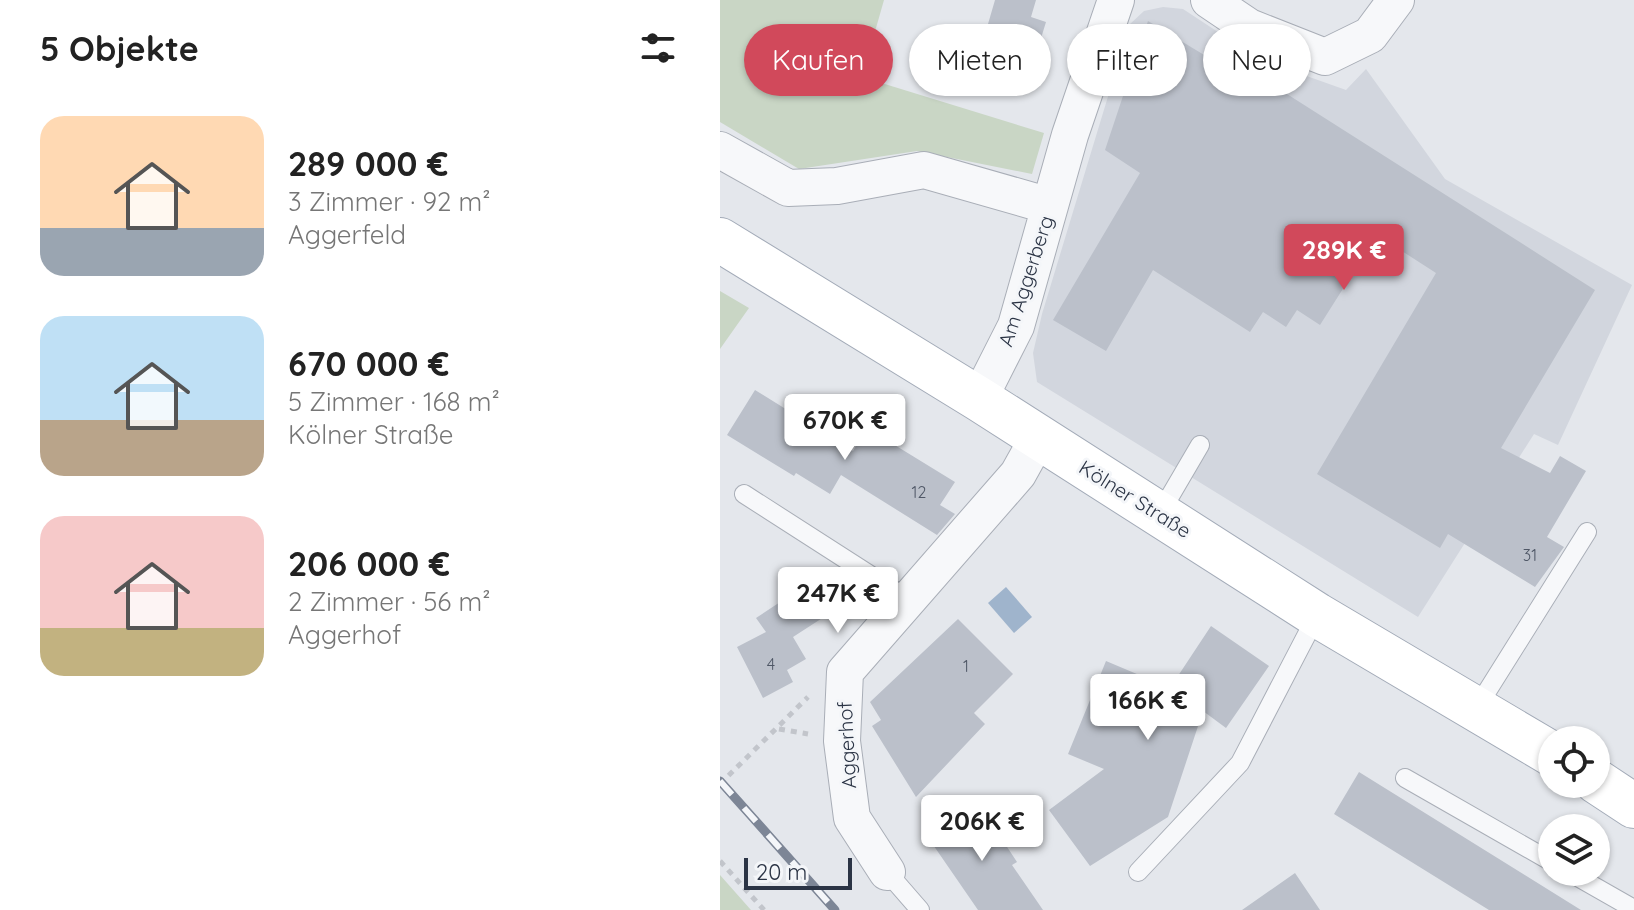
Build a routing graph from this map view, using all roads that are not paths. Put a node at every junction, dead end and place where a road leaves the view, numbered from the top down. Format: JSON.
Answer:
{"nodes":[{"id":1,"x":1116,"y":0,"type":"edge"},
{"id":2,"x":1209,"y":0,"type":"edge"},
{"id":3,"x":1396,"y":0,"type":"edge"},
{"id":4,"x":720,"y":150,"type":"edge"},
{"id":5,"x":1050,"y":206,"type":"junction"},
{"id":6,"x":720,"y":240,"type":"edge"},
{"id":7,"x":979,"y":399,"type":"junction"},
{"id":8,"x":1038,"y":438,"type":"junction"},
{"id":9,"x":1200,"y":445,"type":"dead end"},
{"id":10,"x":744,"y":494,"type":"dead end"},
{"id":11,"x":1159,"y":515,"type":"junction"},
{"id":12,"x":1587,"y":532,"type":"dead end"},
{"id":13,"x":909,"y":600,"type":"junction"},
{"id":14,"x":1317,"y":615,"type":"junction"},
{"id":15,"x":1476,"y":709,"type":"junction"},
{"id":16,"x":1538,"y":746,"type":"edge"},
{"id":17,"x":1405,"y":778,"type":"dead end"},
{"id":18,"x":1610,"y":790,"type":"edge"},
{"id":19,"x":1634,"y":806,"type":"edge"},
{"id":20,"x":1538,"y":854,"type":"edge"},
{"id":21,"x":887,"y":872,"type":"joint"},
{"id":22,"x":1138,"y":872,"type":"dead end"},
{"id":23,"x":1594,"y":886,"type":"edge"},
{"id":24,"x":1634,"y":909,"type":"edge"},
{"id":25,"x":920,"y":910,"type":"edge"}],
"edges":[{"from":1,"to":5,"type":"street","name":"Am Aggerberg"},
{"from":2,"to":3,"type":"street"},
{"from":4,"to":5,"type":"street","name":"Am Aggerberg"},
{"from":5,"to":7,"type":"street","name":"Am Aggerberg"},
{"from":6,"to":7,"type":"main road","name":"Kölner Straße"},
{"from":7,"to":8,"type":"main road","name":"Kölner Straße"},
{"from":8,"to":11,"type":"main road","name":"Kölner Straße"},
{"from":8,"to":13,"type":"street","name":"Aggerhof"},
{"from":9,"to":11,"type":"lane"},
{"from":10,"to":13,"type":"lane"},
{"from":11,"to":14,"type":"main road","name":"Kölner Straße"},
{"from":12,"to":15,"type":"lane"},
{"from":13,"to":21,"type":"street","name":"Aggerhof"},
{"from":14,"to":15,"type":"main road","name":"Kölner Straße"},
{"from":14,"to":22,"type":"lane"},
{"from":15,"to":16,"type":"main road","name":"Kölner Straße"},
{"from":17,"to":20,"type":"lane"},
{"from":18,"to":19,"type":"main road"},
{"from":21,"to":25,"type":"lane"},
{"from":23,"to":24,"type":"lane"}]}
